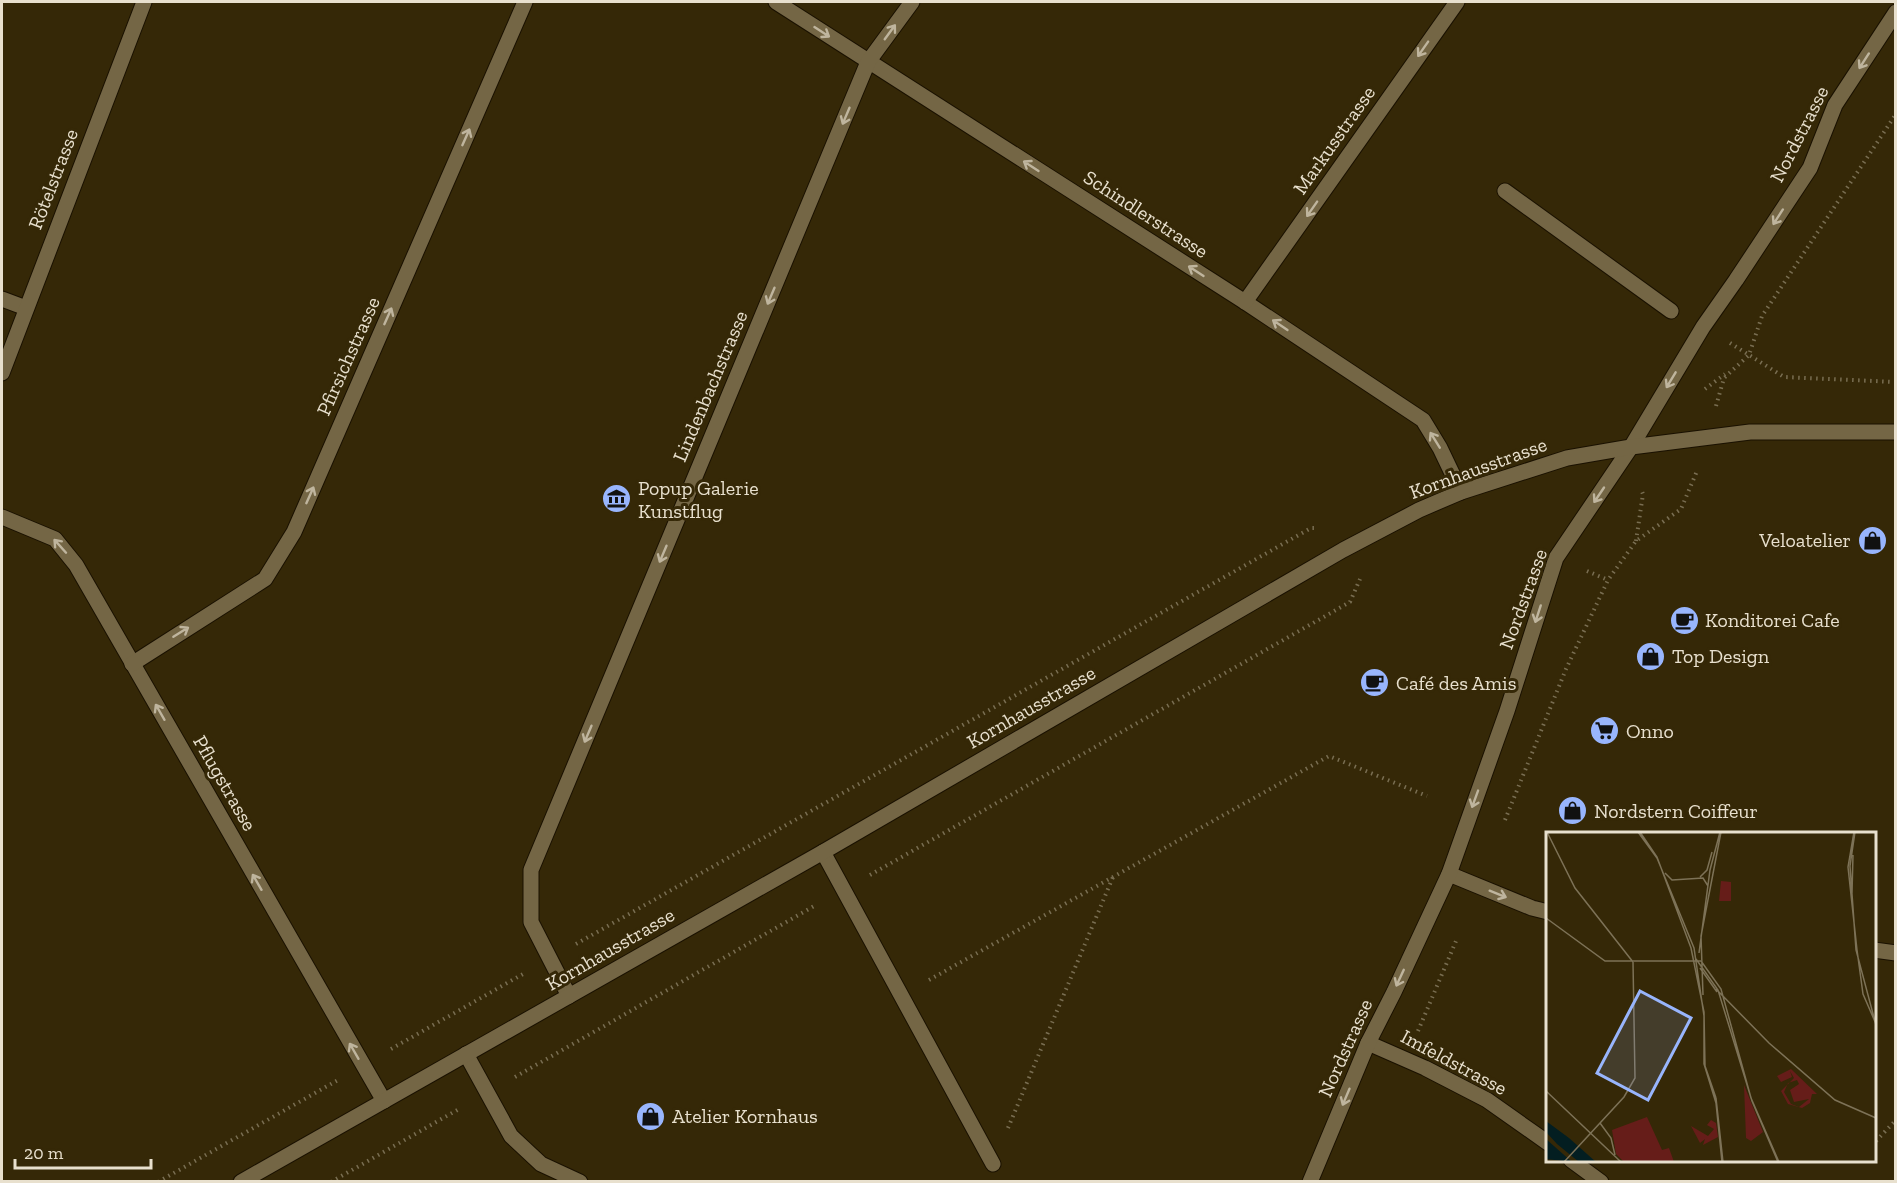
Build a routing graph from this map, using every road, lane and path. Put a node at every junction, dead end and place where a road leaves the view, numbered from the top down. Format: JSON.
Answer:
{"nodes":[{"id":1,"x":144,"y":2,"type":"edge"},
{"id":2,"x":525,"y":2,"type":"edge"},
{"id":3,"x":776,"y":2,"type":"edge"},
{"id":4,"x":912,"y":2,"type":"edge"},
{"id":5,"x":1457,"y":2,"type":"edge"},
{"id":6,"x":1896,"y":12,"type":"edge"},
{"id":7,"x":868,"y":62,"type":"junction"},
{"id":8,"x":1896,"y":114,"type":"edge"},
{"id":9,"x":1505,"y":191,"type":"dead end"},
{"id":10,"x":2,"y":299,"type":"edge"},
{"id":11,"x":1245,"y":302,"type":"junction"},
{"id":12,"x":26,"y":308,"type":"junction"},
{"id":13,"x":1671,"y":311,"type":"dead end"},
{"id":14,"x":2,"y":373,"type":"edge"},
{"id":15,"x":1896,"y":382,"type":"edge"},
{"id":16,"x":1896,"y":432,"type":"edge"},
{"id":17,"x":1631,"y":447,"type":"junction"},
{"id":18,"x":1461,"y":492,"type":"junction"},
{"id":19,"x":1681,"y":509,"type":"dead end"},
{"id":20,"x":2,"y":517,"type":"edge"},
{"id":21,"x":1311,"y":528,"type":"dead end"},
{"id":22,"x":1579,"y":567,"type":"dead end"},
{"id":23,"x":1608,"y":580,"type":"junction"},
{"id":24,"x":132,"y":664,"type":"junction"},
{"id":25,"x":1427,"y":796,"type":"dead end"},
{"id":26,"x":1501,"y":828,"type":"dead end"},
{"id":27,"x":823,"y":852,"type":"junction"},
{"id":28,"x":1449,"y":874,"type":"junction"},
{"id":29,"x":1114,"y":876,"type":"junction"},
{"id":30,"x":1546,"y":912,"type":"edge"},
{"id":31,"x":1457,"y":938,"type":"dead end"},
{"id":32,"x":1876,"y":950,"type":"edge"},
{"id":33,"x":1896,"y":953,"type":"edge"},
{"id":34,"x":550,"y":959,"type":"junction"},
{"id":35,"x":903,"y":995,"type":"junction"},
{"id":36,"x":569,"y":996,"type":"junction"},
{"id":37,"x":1427,"y":1010,"type":"dead end"},
{"id":38,"x":1368,"y":1043,"type":"junction"},
{"id":39,"x":466,"y":1054,"type":"junction"},
{"id":40,"x":363,"y":1065,"type":"junction"},
{"id":41,"x":384,"y":1101,"type":"junction"},
{"id":42,"x":1896,"y":1120,"type":"edge"},
{"id":43,"x":1876,"y":1141,"type":"edge"},
{"id":44,"x":1546,"y":1142,"type":"edge"},
{"id":45,"x":1572,"y":1162,"type":"edge"},
{"id":46,"x":993,"y":1164,"type":"joint"},
{"id":47,"x":158,"y":1182,"type":"edge"},
{"id":48,"x":241,"y":1182,"type":"edge"},
{"id":49,"x":580,"y":1182,"type":"edge"},
{"id":50,"x":1310,"y":1182,"type":"edge"},
{"id":51,"x":1601,"y":1182,"type":"edge"}],
"edges":[{"from":1,"to":12,"type":"street","name":"Rötelstrasse"},
{"from":24,"to":2,"type":"street","name":"Pfirsichstrasse","one_way":true},
{"from":3,"to":7,"type":"street","name":"Schindlerstrasse","one_way":true},
{"from":7,"to":4,"type":"street","name":"Lindenbachstrasse","one_way":true},
{"from":5,"to":11,"type":"street","name":"Markusstrasse","one_way":true},
{"from":6,"to":17,"type":"street","name":"Nordstrasse","one_way":true},
{"from":11,"to":7,"type":"street","name":"Schindlerstrasse","one_way":true},
{"from":7,"to":34,"type":"street","name":"Lindenbachstrasse","one_way":true},
{"from":8,"to":15,"type":"path"},
{"from":9,"to":13,"type":"street"},
{"from":10,"to":12,"type":"street"},
{"from":18,"to":11,"type":"street","name":"Schindlerstrasse","one_way":true},
{"from":12,"to":14,"type":"street","name":"Rötelstrasse"},
{"from":16,"to":17,"type":"street","name":"Kornhausstrasse"},
{"from":17,"to":18,"type":"street","name":"Kornhausstrasse"},
{"from":17,"to":28,"type":"street","name":"Nordstrasse","one_way":true},
{"from":18,"to":27,"type":"street","name":"Kornhausstrasse"},
{"from":19,"to":23,"type":"path"},
{"from":24,"to":20,"type":"street","name":"Pflugstrasse","one_way":true},
{"from":21,"to":34,"type":"path"},
{"from":22,"to":23,"type":"path"},
{"from":23,"to":26,"type":"path"},
{"from":40,"to":24,"type":"street","name":"Pflugstrasse","one_way":true},
{"from":25,"to":29,"type":"path"},
{"from":27,"to":35,"type":"street"},
{"from":27,"to":36,"type":"street","name":"Kornhausstrasse"},
{"from":28,"to":30,"type":"street","one_way":true},
{"from":28,"to":38,"type":"street","name":"Nordstrasse","one_way":true},
{"from":29,"to":35,"type":"path"},
{"from":29,"to":46,"type":"path"},
{"from":31,"to":37,"type":"path"},
{"from":32,"to":33,"type":"street"},
{"from":34,"to":36,"type":"street","name":"Lindenbachstrasse"},
{"from":34,"to":40,"type":"path"},
{"from":35,"to":46,"type":"street"},
{"from":36,"to":39,"type":"street","name":"Kornhausstrasse"},
{"from":38,"to":44,"type":"street","name":"Imfeldstrasse"},
{"from":38,"to":50,"type":"street","name":"Nordstrasse","one_way":true},
{"from":39,"to":41,"type":"street","name":"Kornhausstrasse"},
{"from":39,"to":49,"type":"street"},
{"from":40,"to":41,"type":"street","name":"Pflugstrasse"},
{"from":40,"to":47,"type":"path"},
{"from":41,"to":48,"type":"street","name":"Kornhausstrasse"},
{"from":42,"to":43,"type":"path"},
{"from":45,"to":51,"type":"street"}]}
